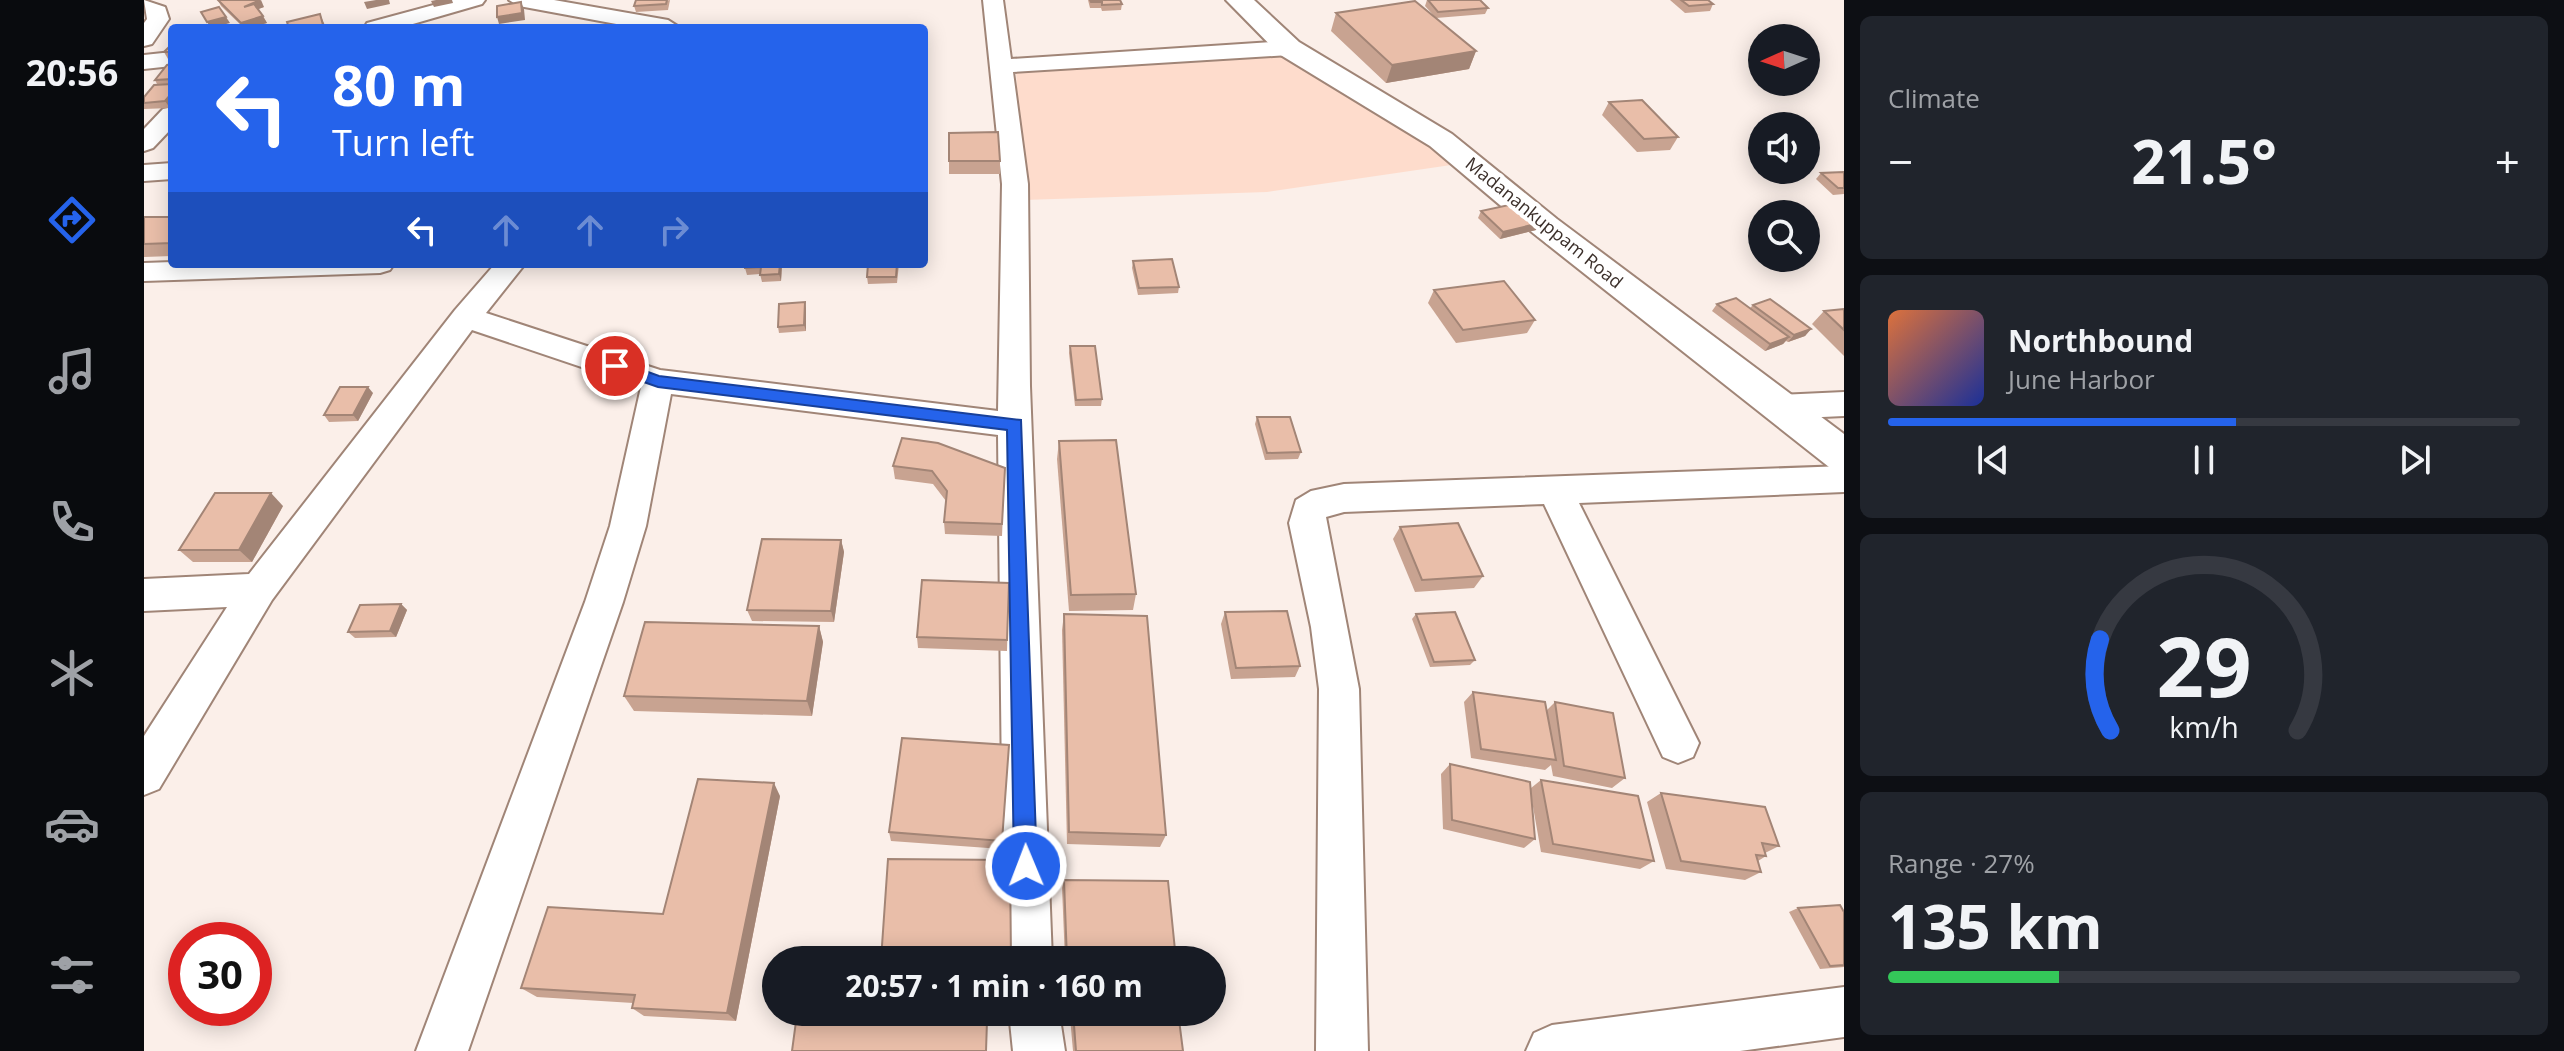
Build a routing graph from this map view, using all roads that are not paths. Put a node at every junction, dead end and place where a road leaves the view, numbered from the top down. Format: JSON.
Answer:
{"nodes":[{"id":1,"x":475,"y":0,"type":"edge"},
{"id":2,"x":519,"y":0,"type":"edge"},
{"id":3,"x":678,"y":0,"type":"edge"},
{"id":4,"x":993,"y":0,"type":"edge"},
{"id":5,"x":1239,"y":0,"type":"edge"},
{"id":6,"x":144,"y":6,"type":"edge"},
{"id":7,"x":389,"y":24,"type":"edge"},
{"id":8,"x":647,"y":24,"type":"edge"},
{"id":9,"x":669,"y":24,"type":"edge"},
{"id":10,"x":144,"y":39,"type":"edge"},
{"id":11,"x":1289,"y":48,"type":"junction"},
{"id":12,"x":168,"y":59,"type":"edge"},
{"id":13,"x":144,"y":62,"type":"edge"},
{"id":14,"x":1001,"y":66,"type":"junction"},
{"id":15,"x":168,"y":113,"type":"edge"},
{"id":16,"x":144,"y":114,"type":"edge"},
{"id":17,"x":168,"y":117,"type":"edge"},
{"id":18,"x":144,"y":143,"type":"edge"},
{"id":19,"x":168,"y":171,"type":"edge"},
{"id":20,"x":144,"y":173,"type":"edge"},
{"id":21,"x":262,"y":268,"type":"edge"},
{"id":22,"x":508,"y":268,"type":"edge"},
{"id":23,"x":144,"y":272,"type":"edge"},
{"id":24,"x":466,"y":317,"type":"junction"},
{"id":25,"x":658,"y":381,"type":"junction"},
{"id":26,"x":1844,"y":404,"type":"edge"},
{"id":27,"x":1779,"y":407,"type":"junction"},
{"id":28,"x":1015,"y":425,"type":"junction"},
{"id":29,"x":1844,"y":456,"type":"edge"},
{"id":30,"x":1844,"y":479,"type":"edge"},
{"id":31,"x":1554,"y":488,"type":"junction"},
{"id":32,"x":259,"y":589,"type":"junction"},
{"id":33,"x":144,"y":595,"type":"edge"},
{"id":34,"x":1678,"y":743,"type":"dead end"},
{"id":35,"x":144,"y":774,"type":"edge"},
{"id":36,"x":1028,"y":946,"type":"edge"},
{"id":37,"x":1844,"y":1012,"type":"edge"},
{"id":38,"x":1036,"y":1026,"type":"edge"},
{"id":39,"x":442,"y":1051,"type":"edge"},
{"id":40,"x":1039,"y":1051,"type":"edge"},
{"id":41,"x":1342,"y":1051,"type":"edge"},
{"id":42,"x":1552,"y":1051,"type":"edge"}],
"edges":[{"from":1,"to":7,"type":"street"},
{"from":2,"to":8,"type":"street"},
{"from":3,"to":9,"type":"street"},
{"from":4,"to":14,"type":"street"},
{"from":5,"to":11,"type":"main road","name":"Madanankuppam Road"},
{"from":6,"to":10,"type":"street"},
{"from":11,"to":14,"type":"street"},
{"from":11,"to":27,"type":"main road","name":"Madanankuppam Road"},
{"from":12,"to":13,"type":"street"},
{"from":14,"to":28,"type":"street"},
{"from":15,"to":16,"type":"street"},
{"from":17,"to":18,"type":"street"},
{"from":19,"to":20,"type":"street"},
{"from":21,"to":23,"type":"street"},
{"from":22,"to":24,"type":"street"},
{"from":24,"to":25,"type":"street"},
{"from":24,"to":32,"type":"street"},
{"from":25,"to":28,"type":"street"},
{"from":25,"to":39,"type":"street"},
{"from":26,"to":27,"type":"street"},
{"from":27,"to":29,"type":"main road","name":"Madanankuppam Road"},
{"from":28,"to":36,"type":"street"},
{"from":30,"to":31,"type":"street"},
{"from":31,"to":34,"type":"street"},
{"from":31,"to":41,"type":"street"},
{"from":32,"to":33,"type":"street"},
{"from":32,"to":35,"type":"street"},
{"from":37,"to":42,"type":"street"},
{"from":38,"to":40,"type":"street"}]}
